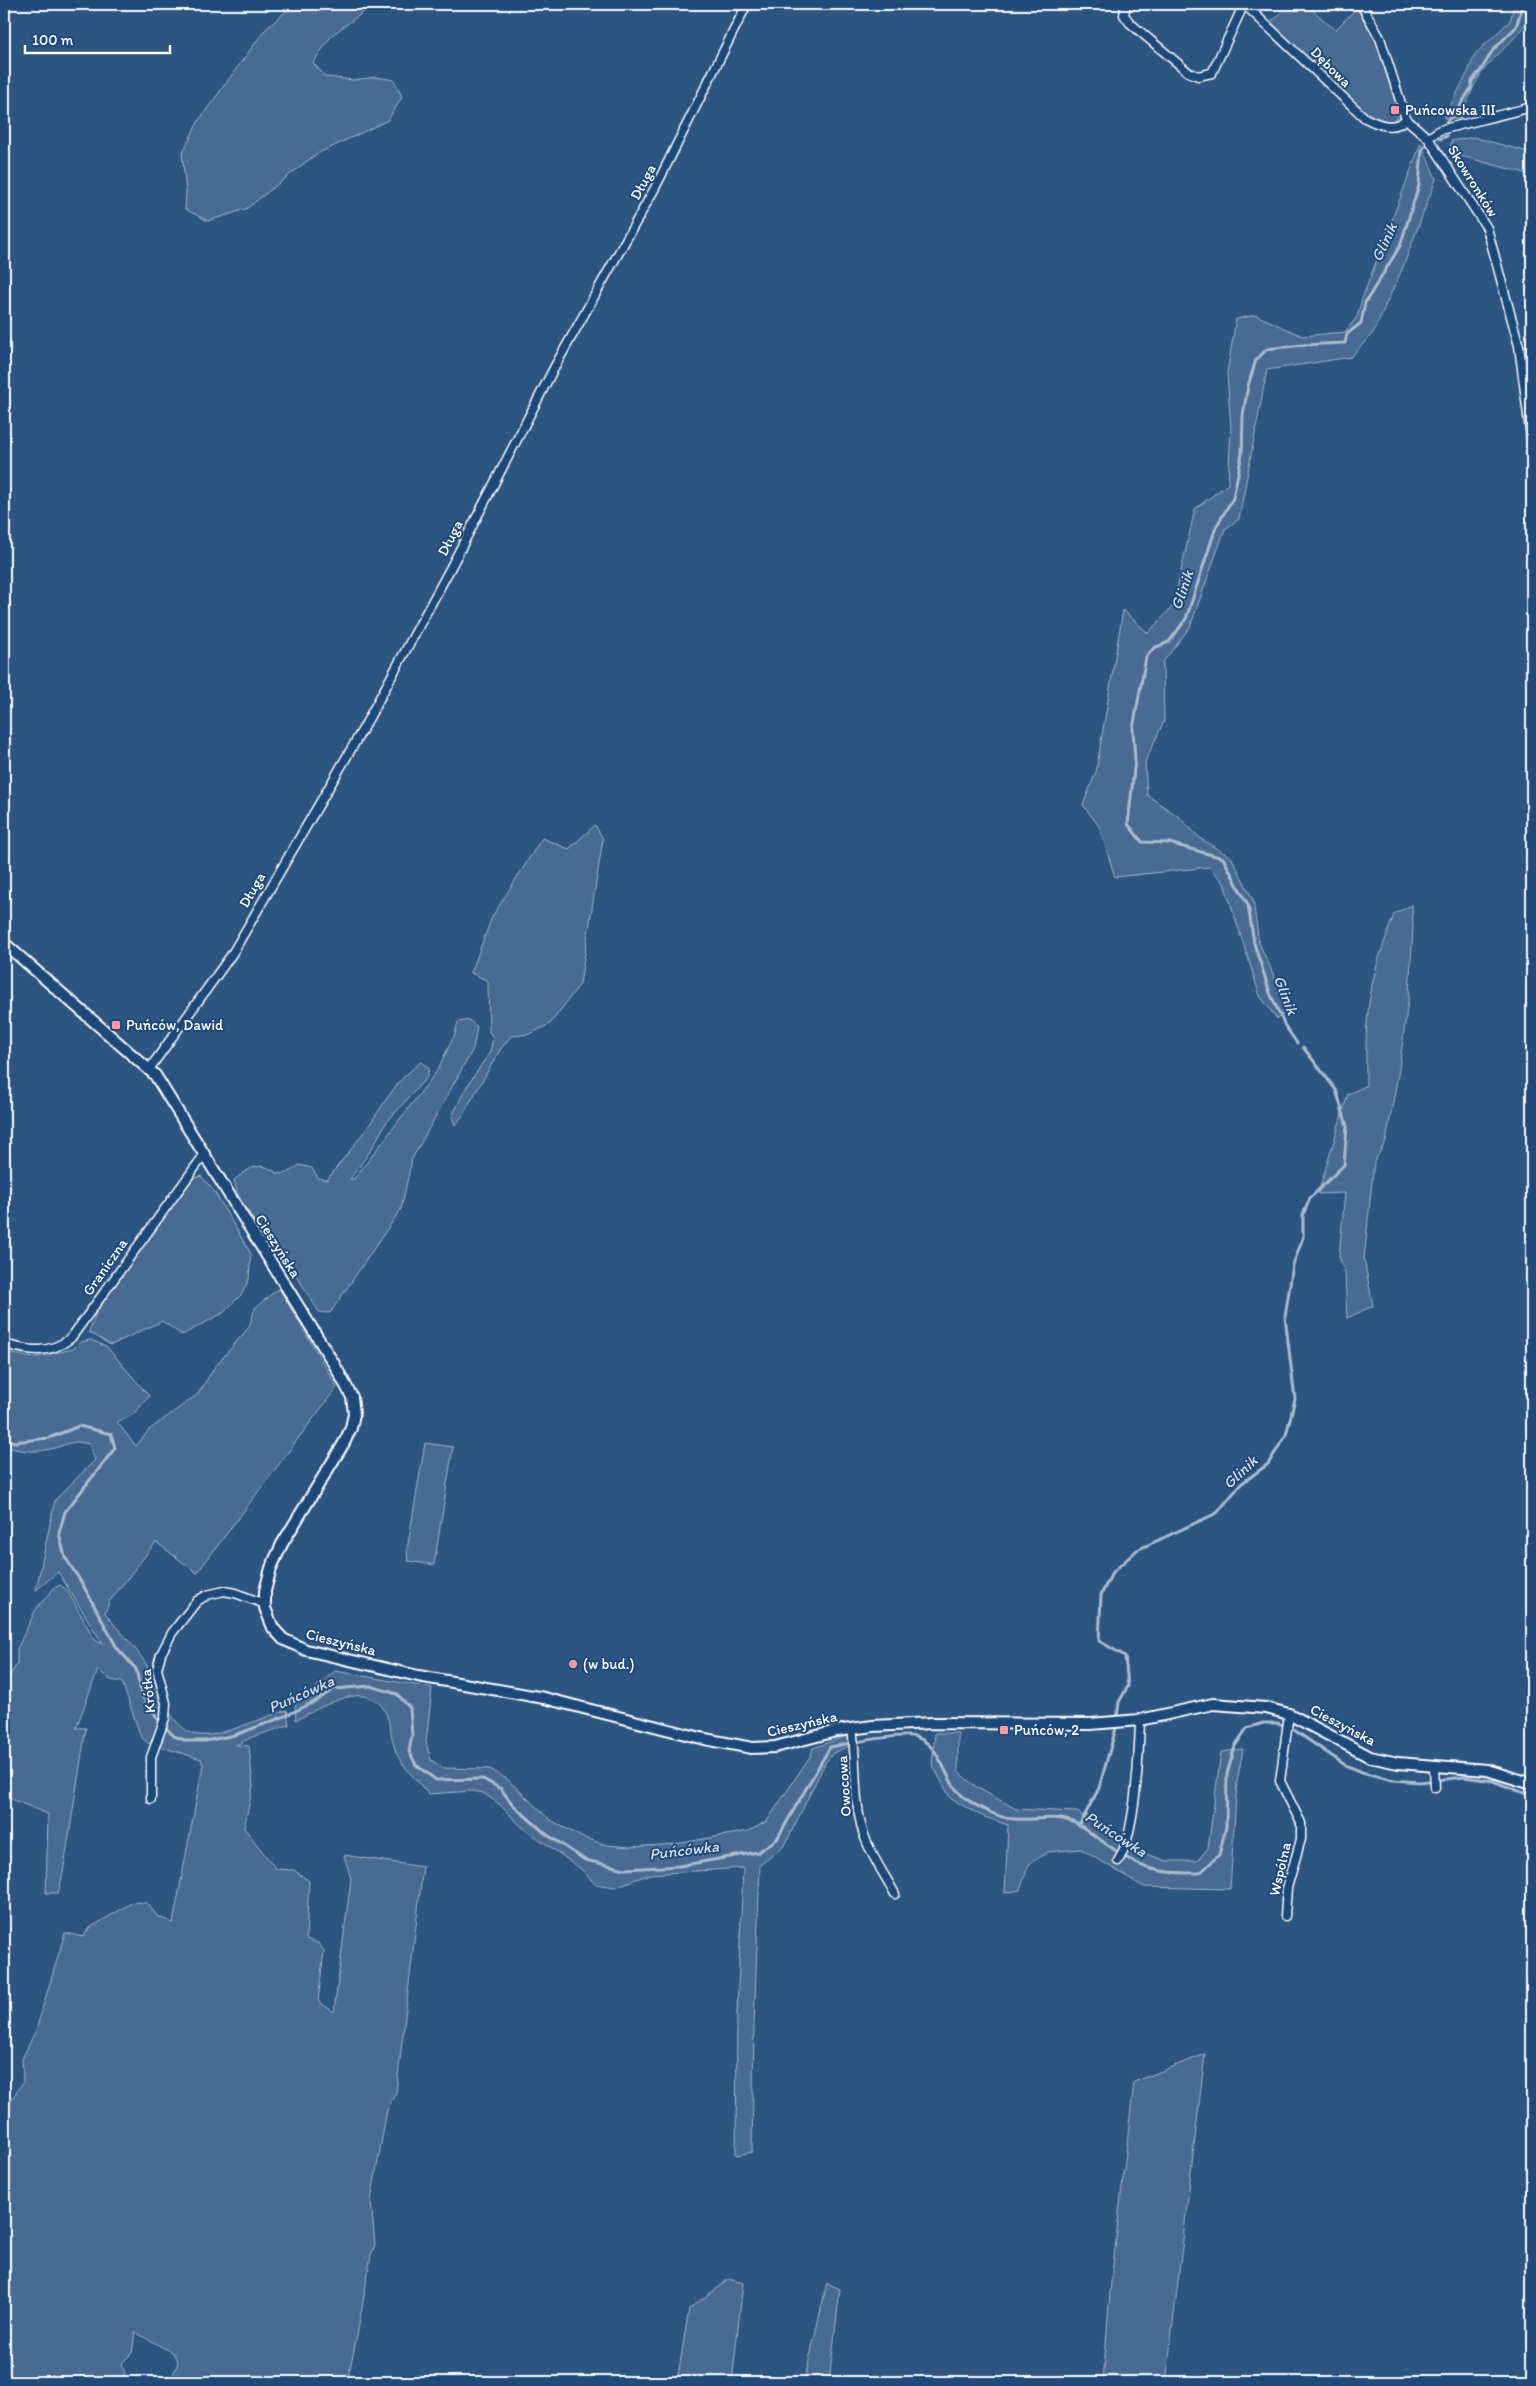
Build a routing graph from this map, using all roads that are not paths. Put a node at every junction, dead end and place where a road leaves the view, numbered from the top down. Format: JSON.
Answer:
{"nodes":[{"id":1,"x":747,"y":4,"type":"edge"},
{"id":2,"x":1126,"y":4,"type":"edge"},
{"id":3,"x":1244,"y":4,"type":"edge"},
{"id":4,"x":1361,"y":4,"type":"edge"},
{"id":5,"x":1532,"y":107,"type":"edge"},
{"id":6,"x":1406,"y":119,"type":"junction"},
{"id":7,"x":1428,"y":138,"type":"junction"},
{"id":8,"x":1532,"y":446,"type":"edge"},
{"id":9,"x":4,"y":943,"type":"edge"},
{"id":10,"x":150,"y":1068,"type":"junction"},
{"id":11,"x":204,"y":1155,"type":"junction"},
{"id":12,"x":4,"y":1344,"type":"edge"},
{"id":13,"x":265,"y":1604,"type":"junction"},
{"id":14,"x":1288,"y":1717,"type":"junction"},
{"id":15,"x":1140,"y":1720,"type":"junction"},
{"id":16,"x":853,"y":1732,"type":"junction"},
{"id":17,"x":1434,"y":1771,"type":"junction"},
{"id":18,"x":1532,"y":1784,"type":"edge"},
{"id":19,"x":1434,"y":1788,"type":"dead end"},
{"id":20,"x":151,"y":1799,"type":"dead end"},
{"id":21,"x":1118,"y":1861,"type":"dead end"},
{"id":22,"x":895,"y":1894,"type":"dead end"},
{"id":23,"x":1285,"y":1916,"type":"dead end"}],
"edges":[{"from":1,"to":10,"type":"street","name":"Długa"},
{"from":2,"to":3,"type":"street","name":"Dębowa"},
{"from":3,"to":6,"type":"street","name":"Dębowa"},
{"from":4,"to":6,"type":"street"},
{"from":5,"to":7,"type":"street"},
{"from":6,"to":7,"type":"street","name":"Skowronków"},
{"from":7,"to":8,"type":"street","name":"Skowronków"},
{"from":9,"to":10,"type":"street","name":"Cieszyńska"},
{"from":10,"to":11,"type":"street","name":"Cieszyńska"},
{"from":11,"to":12,"type":"street","name":"Graniczna"},
{"from":11,"to":13,"type":"street","name":"Cieszyńska"},
{"from":13,"to":16,"type":"street","name":"Cieszyńska"},
{"from":13,"to":20,"type":"street","name":"Krótka"},
{"from":14,"to":15,"type":"street","name":"Cieszyńska"},
{"from":14,"to":17,"type":"street","name":"Cieszyńska"},
{"from":14,"to":23,"type":"street","name":"Wspólna"},
{"from":15,"to":16,"type":"street","name":"Cieszyńska"},
{"from":15,"to":21,"type":"street"},
{"from":16,"to":22,"type":"street","name":"Owocowa"},
{"from":17,"to":18,"type":"street","name":"Cieszyńska"},
{"from":17,"to":19,"type":"street"}]}
